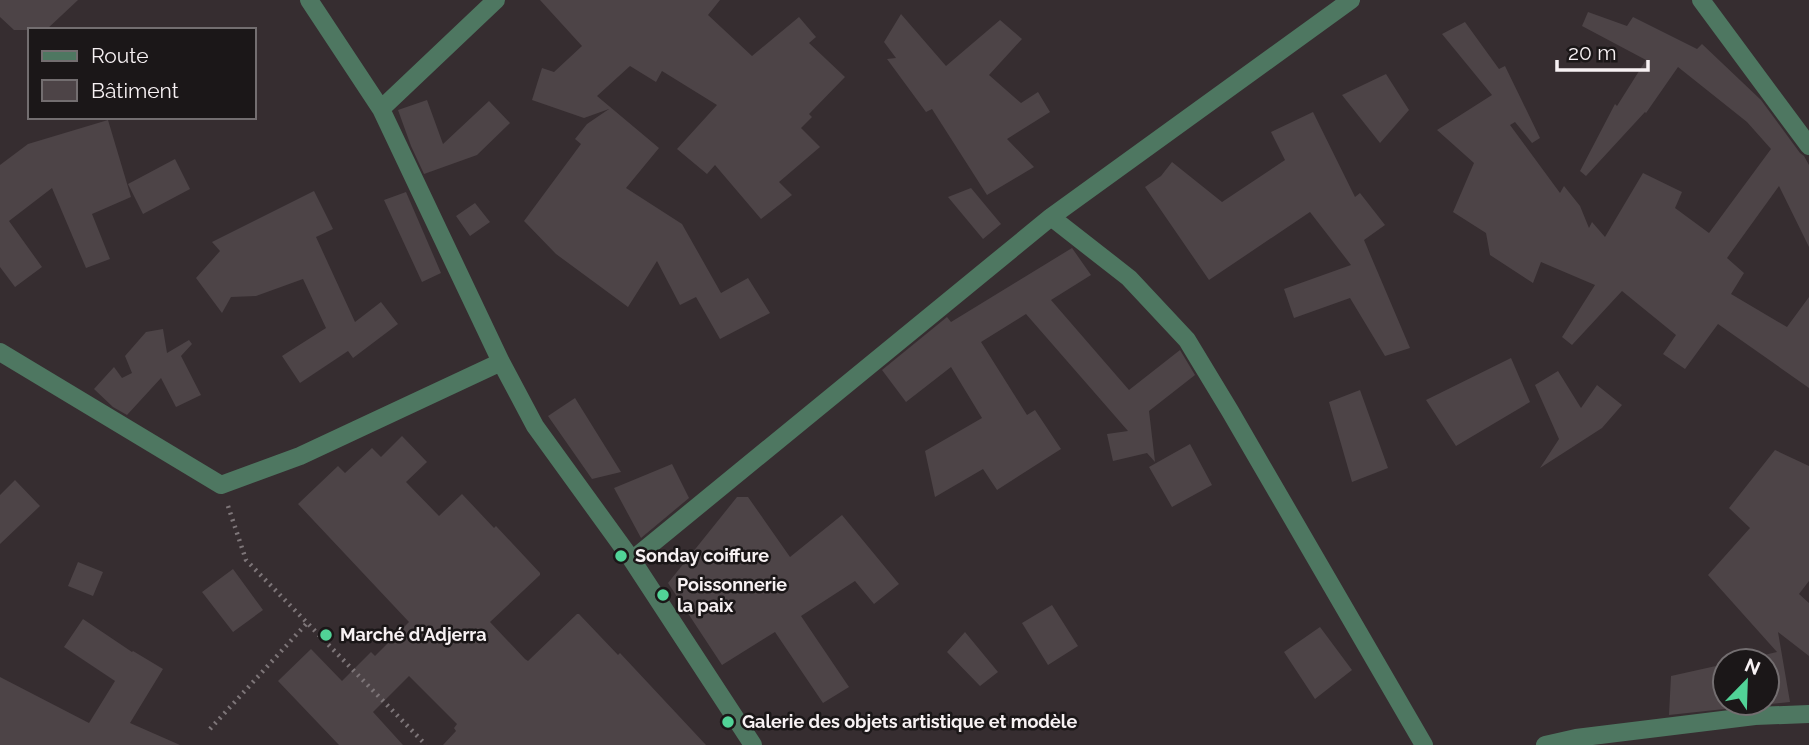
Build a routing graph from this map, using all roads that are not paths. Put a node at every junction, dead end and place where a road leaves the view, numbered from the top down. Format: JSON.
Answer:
{"nodes":[{"id":1,"x":309,"y":0,"type":"edge"},
{"id":2,"x":496,"y":0,"type":"edge"},
{"id":3,"x":1351,"y":0,"type":"edge"},
{"id":4,"x":1701,"y":0,"type":"edge"},
{"id":5,"x":381,"y":109,"type":"junction"},
{"id":6,"x":1809,"y":146,"type":"edge"},
{"id":7,"x":1051,"y":217,"type":"junction"},
{"id":8,"x":0,"y":352,"type":"edge"},
{"id":9,"x":500,"y":362,"type":"junction"},
{"id":10,"x":632,"y":560,"type":"junction"},
{"id":11,"x":1809,"y":714,"type":"edge"},
{"id":12,"x":1578,"y":742,"type":"edge"},
{"id":13,"x":753,"y":745,"type":"edge"},
{"id":14,"x":1424,"y":745,"type":"edge"},
{"id":15,"x":1545,"y":745,"type":"edge"}],
"edges":[{"from":1,"to":5,"type":"street"},
{"from":2,"to":5,"type":"street"},
{"from":3,"to":7,"type":"street"},
{"from":4,"to":6,"type":"street"},
{"from":5,"to":9,"type":"street"},
{"from":7,"to":10,"type":"street"},
{"from":7,"to":14,"type":"street"},
{"from":8,"to":9,"type":"street"},
{"from":9,"to":10,"type":"street"},
{"from":10,"to":13,"type":"street"},
{"from":11,"to":12,"type":"street"},
{"from":12,"to":15,"type":"street"}]}
